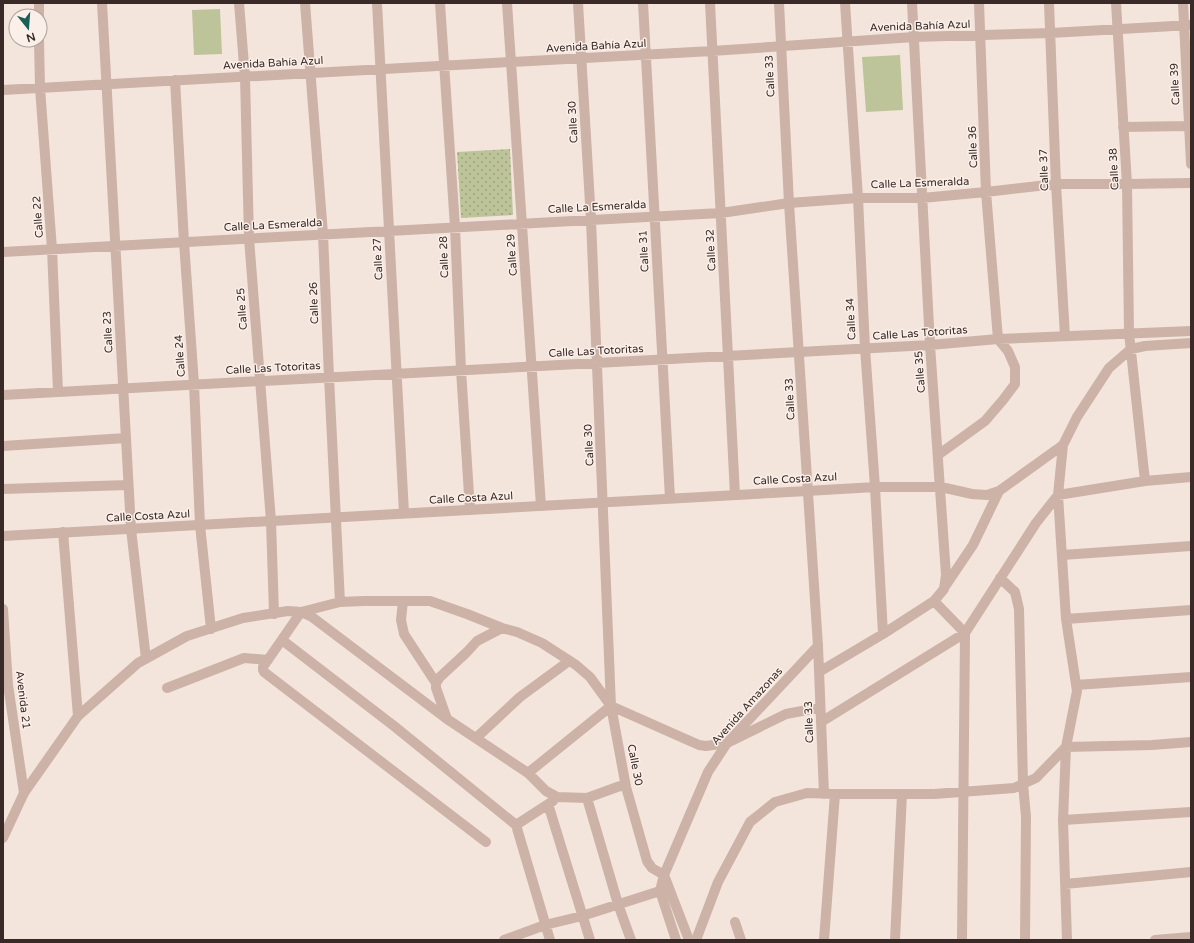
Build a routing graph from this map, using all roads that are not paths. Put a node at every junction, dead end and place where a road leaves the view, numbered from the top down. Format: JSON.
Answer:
{"nodes":[{"id":1,"x":102,"y":3,"type":"edge"},
{"id":2,"x":239,"y":3,"type":"edge"},
{"id":3,"x":305,"y":3,"type":"edge"},
{"id":4,"x":377,"y":3,"type":"edge"},
{"id":5,"x":440,"y":3,"type":"edge"},
{"id":6,"x":507,"y":3,"type":"edge"},
{"id":7,"x":578,"y":3,"type":"edge"},
{"id":8,"x":643,"y":3,"type":"edge"},
{"id":9,"x":710,"y":3,"type":"edge"},
{"id":10,"x":779,"y":3,"type":"edge"},
{"id":11,"x":845,"y":3,"type":"edge"},
{"id":12,"x":912,"y":3,"type":"edge"},
{"id":13,"x":979,"y":3,"type":"edge"},
{"id":14,"x":1049,"y":3,"type":"edge"},
{"id":15,"x":1116,"y":3,"type":"edge"},
{"id":16,"x":1183,"y":3,"type":"edge"},
{"id":17,"x":1187,"y":25,"type":"edge"},
{"id":18,"x":1118,"y":29,"type":"junction"},
{"id":19,"x":1051,"y":33,"type":"junction"},
{"id":20,"x":981,"y":36,"type":"junction"},
{"id":21,"x":914,"y":37,"type":"junction"},
{"id":22,"x":847,"y":42,"type":"junction"},
{"id":23,"x":780,"y":46,"type":"junction"},
{"id":24,"x":39,"y":48,"type":"edge"},
{"id":25,"x":712,"y":51,"type":"junction"},
{"id":26,"x":646,"y":55,"type":"junction"},
{"id":27,"x":581,"y":58,"type":"junction"},
{"id":28,"x":511,"y":62,"type":"junction"},
{"id":29,"x":445,"y":66,"type":"junction"},
{"id":30,"x":380,"y":69,"type":"junction"},
{"id":31,"x":310,"y":73,"type":"junction"},
{"id":32,"x":245,"y":77,"type":"junction"},
{"id":33,"x":176,"y":80,"type":"junction"},
{"id":34,"x":106,"y":84,"type":"junction"},
{"id":35,"x":40,"y":88,"type":"junction"},
{"id":36,"x":3,"y":90,"type":"edge"},
{"id":37,"x":1189,"y":126,"type":"junction"},
{"id":38,"x":1123,"y":127,"type":"junction"},
{"id":39,"x":1191,"y":164,"type":"edge"},
{"id":40,"x":1191,"y":183,"type":"edge"},
{"id":41,"x":1056,"y":184,"type":"junction"},
{"id":42,"x":1127,"y":184,"type":"junction"},
{"id":43,"x":986,"y":192,"type":"junction"},
{"id":44,"x":858,"y":198,"type":"junction"},
{"id":45,"x":922,"y":198,"type":"junction"},
{"id":46,"x":789,"y":204,"type":"junction"},
{"id":47,"x":721,"y":212,"type":"junction"},
{"id":48,"x":654,"y":216,"type":"junction"},
{"id":49,"x":591,"y":220,"type":"junction"},
{"id":50,"x":522,"y":223,"type":"junction"},
{"id":51,"x":455,"y":227,"type":"junction"},
{"id":52,"x":389,"y":231,"type":"junction"},
{"id":53,"x":323,"y":234,"type":"junction"},
{"id":54,"x":248,"y":238,"type":"junction"},
{"id":55,"x":184,"y":242,"type":"junction"},
{"id":56,"x":115,"y":246,"type":"junction"},
{"id":57,"x":52,"y":249,"type":"junction"},
{"id":58,"x":3,"y":252,"type":"edge"},
{"id":59,"x":1191,"y":331,"type":"edge"},
{"id":60,"x":1129,"y":334,"type":"junction"},
{"id":61,"x":1065,"y":336,"type":"junction"},
{"id":62,"x":998,"y":339,"type":"junction"},
{"id":63,"x":1191,"y":343,"type":"edge"},
{"id":64,"x":930,"y":345,"type":"junction"},
{"id":65,"x":865,"y":348,"type":"junction"},
{"id":66,"x":1131,"y":349,"type":"junction"},
{"id":67,"x":799,"y":352,"type":"junction"},
{"id":68,"x":728,"y":356,"type":"junction"},
{"id":69,"x":662,"y":359,"type":"junction"},
{"id":70,"x":597,"y":363,"type":"junction"},
{"id":71,"x":531,"y":366,"type":"junction"},
{"id":72,"x":461,"y":370,"type":"junction"},
{"id":73,"x":396,"y":373,"type":"junction"},
{"id":74,"x":329,"y":377,"type":"junction"},
{"id":75,"x":259,"y":381,"type":"junction"},
{"id":76,"x":194,"y":384,"type":"junction"},
{"id":77,"x":123,"y":388,"type":"junction"},
{"id":78,"x":58,"y":392,"type":"junction"},
{"id":79,"x":3,"y":395,"type":"edge"},
{"id":80,"x":126,"y":438,"type":"junction"},
{"id":81,"x":1063,"y":445,"type":"junction"},
{"id":82,"x":3,"y":446,"type":"edge"},
{"id":83,"x":938,"y":455,"type":"junction"},
{"id":84,"x":1191,"y":477,"type":"edge"},
{"id":85,"x":1145,"y":481,"type":"junction"},
{"id":86,"x":128,"y":486,"type":"junction"},
{"id":87,"x":875,"y":487,"type":"junction"},
{"id":88,"x":941,"y":487,"type":"junction"},
{"id":89,"x":3,"y":489,"type":"edge"},
{"id":90,"x":807,"y":491,"type":"junction"},
{"id":91,"x":999,"y":491,"type":"junction"},
{"id":92,"x":735,"y":495,"type":"junction"},
{"id":93,"x":1058,"y":495,"type":"junction"},
{"id":94,"x":670,"y":498,"type":"junction"},
{"id":95,"x":603,"y":502,"type":"junction"},
{"id":96,"x":541,"y":506,"type":"junction"},
{"id":97,"x":470,"y":510,"type":"junction"},
{"id":98,"x":404,"y":513,"type":"junction"},
{"id":99,"x":336,"y":517,"type":"junction"},
{"id":100,"x":271,"y":521,"type":"junction"},
{"id":101,"x":200,"y":525,"type":"junction"},
{"id":102,"x":131,"y":529,"type":"junction"},
{"id":103,"x":63,"y":532,"type":"junction"},
{"id":104,"x":3,"y":536,"type":"edge"},
{"id":105,"x":1191,"y":546,"type":"edge"},
{"id":106,"x":1062,"y":555,"type":"junction"},
{"id":107,"x":1000,"y":578,"type":"junction"},
{"id":108,"x":944,"y":589,"type":"junction"},
{"id":109,"x":403,"y":601,"type":"junction"},
{"id":110,"x":340,"y":602,"type":"junction"},
{"id":111,"x":934,"y":602,"type":"junction"},
{"id":112,"x":3,"y":609,"type":"edge"},
{"id":113,"x":1191,"y":610,"type":"edge"},
{"id":114,"x":301,"y":612,"type":"junction"},
{"id":115,"x":274,"y":614,"type":"junction"},
{"id":116,"x":1066,"y":618,"type":"junction"},
{"id":117,"x":502,"y":628,"type":"junction"},
{"id":118,"x":211,"y":629,"type":"junction"},
{"id":119,"x":965,"y":633,"type":"junction"},
{"id":120,"x":884,"y":634,"type":"junction"},
{"id":121,"x":282,"y":640,"type":"junction"},
{"id":122,"x":818,"y":646,"type":"junction"},
{"id":123,"x":146,"y":659,"type":"junction"},
{"id":124,"x":268,"y":660,"type":"junction"},
{"id":125,"x":569,"y":661,"type":"junction"},
{"id":126,"x":819,"y":672,"type":"junction"},
{"id":127,"x":1191,"y":677,"type":"edge"},
{"id":128,"x":436,"y":683,"type":"junction"},
{"id":129,"x":1076,"y":685,"type":"junction"},
{"id":130,"x":6,"y":686,"type":"edge"},
{"id":131,"x":167,"y":688,"type":"dead end"},
{"id":132,"x":611,"y":706,"type":"junction"},
{"id":133,"x":820,"y":708,"type":"junction"},
{"id":134,"x":78,"y":716,"type":"junction"},
{"id":135,"x":447,"y":719,"type":"junction"},
{"id":136,"x":821,"y":722,"type":"junction"},
{"id":137,"x":476,"y":738,"type":"junction"},
{"id":138,"x":1191,"y":742,"type":"edge"},
{"id":139,"x":728,"y":743,"type":"junction"},
{"id":140,"x":1066,"y":747,"type":"junction"},
{"id":141,"x":528,"y":773,"type":"junction"},
{"id":142,"x":1023,"y":784,"type":"junction"},
{"id":143,"x":626,"y":787,"type":"junction"},
{"id":144,"x":963,"y":792,"type":"junction"},
{"id":145,"x":24,"y":793,"type":"junction"},
{"id":146,"x":824,"y":794,"type":"junction"},
{"id":147,"x":835,"y":794,"type":"junction"},
{"id":148,"x":902,"y":794,"type":"junction"},
{"id":149,"x":557,"y":797,"type":"junction"},
{"id":150,"x":587,"y":798,"type":"junction"},
{"id":151,"x":548,"y":804,"type":"junction"},
{"id":152,"x":1191,"y":812,"type":"edge"},
{"id":153,"x":1064,"y":820,"type":"junction"},
{"id":154,"x":516,"y":825,"type":"junction"},
{"id":155,"x":3,"y":838,"type":"edge"},
{"id":156,"x":486,"y":842,"type":"dead end"},
{"id":157,"x":1191,"y":872,"type":"edge"},
{"id":158,"x":664,"y":875,"type":"junction"},
{"id":159,"x":1066,"y":884,"type":"junction"},
{"id":160,"x":660,"y":891,"type":"junction"},
{"id":161,"x":618,"y":904,"type":"junction"},
{"id":162,"x":582,"y":916,"type":"junction"},
{"id":163,"x":735,"y":922,"type":"dead end"},
{"id":164,"x":545,"y":925,"type":"junction"},
{"id":165,"x":1191,"y":937,"type":"edge"},
{"id":166,"x":511,"y":939,"type":"edge"},
{"id":167,"x":550,"y":940,"type":"edge"},
{"id":168,"x":590,"y":940,"type":"edge"},
{"id":169,"x":631,"y":940,"type":"edge"},
{"id":170,"x":676,"y":940,"type":"edge"},
{"id":171,"x":689,"y":940,"type":"edge"},
{"id":172,"x":696,"y":940,"type":"edge"},
{"id":173,"x":742,"y":940,"type":"edge"},
{"id":174,"x":824,"y":940,"type":"edge"},
{"id":175,"x":895,"y":940,"type":"edge"},
{"id":176,"x":962,"y":940,"type":"edge"},
{"id":177,"x":1025,"y":940,"type":"edge"},
{"id":178,"x":1067,"y":940,"type":"edge"},
{"id":179,"x":1155,"y":940,"type":"edge"}],
"edges":[{"from":1,"to":34,"type":"street","name":"Calle 23"},
{"from":2,"to":32,"type":"street","name":"Calle 25"},
{"from":3,"to":31,"type":"street","name":"Calle 26"},
{"from":4,"to":30,"type":"street","name":"Calle 27"},
{"from":5,"to":29,"type":"street","name":"Calle 28"},
{"from":6,"to":28,"type":"street","name":"Calle 29"},
{"from":7,"to":27,"type":"street","name":"Calle 30"},
{"from":8,"to":26,"type":"street","name":"Calle 31"},
{"from":9,"to":25,"type":"street","name":"Calle 32"},
{"from":10,"to":23,"type":"street","name":"Calle 33"},
{"from":11,"to":22,"type":"street","name":"Calle 34"},
{"from":12,"to":21,"type":"street","name":"Calle 35"},
{"from":13,"to":20,"type":"street","name":"Calle 36"},
{"from":14,"to":19,"type":"street","name":"Calle 37"},
{"from":15,"to":18,"type":"street","name":"Calle 38"},
{"from":16,"to":17,"type":"street","name":"Calle 39"},
{"from":17,"to":18,"type":"street","name":"Avenida Bahía Azul"},
{"from":17,"to":37,"type":"street","name":"Calle 39"},
{"from":18,"to":19,"type":"street","name":"Avenida Bahía Azul"},
{"from":18,"to":38,"type":"street","name":"Calle 38"},
{"from":19,"to":20,"type":"street","name":"Avenida Bahía Azul"},
{"from":19,"to":41,"type":"street","name":"Calle 37"},
{"from":20,"to":21,"type":"street","name":"Avenida Bahía Azul"},
{"from":20,"to":43,"type":"street","name":"Calle 36"},
{"from":21,"to":22,"type":"street","name":"Avenida Bahía Azul"},
{"from":21,"to":45,"type":"street","name":"Calle 35"},
{"from":22,"to":23,"type":"street","name":"Avenida Bahía Azul"},
{"from":22,"to":44,"type":"street","name":"Calle 34"},
{"from":23,"to":25,"type":"street","name":"Avenida Bahía Azul"},
{"from":23,"to":46,"type":"street","name":"Calle 33"},
{"from":24,"to":35,"type":"street","name":"Calle 22"},
{"from":25,"to":26,"type":"street","name":"Avenida Bahía Azul"},
{"from":25,"to":47,"type":"street","name":"Calle 32"},
{"from":26,"to":27,"type":"street","name":"Avenida Bahía Azul"},
{"from":26,"to":48,"type":"street","name":"Calle 31"},
{"from":27,"to":28,"type":"street","name":"Avenida Bahía Azul"},
{"from":27,"to":49,"type":"street","name":"Calle 30"},
{"from":28,"to":29,"type":"street","name":"Avenida Bahía Azul"},
{"from":28,"to":50,"type":"street","name":"Calle 29"},
{"from":29,"to":30,"type":"street","name":"Avenida Bahía Azul"},
{"from":29,"to":51,"type":"street","name":"Calle 28"},
{"from":30,"to":31,"type":"street","name":"Avenida Bahía Azul"},
{"from":30,"to":52,"type":"street","name":"Calle 27"},
{"from":31,"to":32,"type":"street","name":"Avenida Bahía Azul"},
{"from":31,"to":53,"type":"street","name":"Calle 26"},
{"from":32,"to":33,"type":"street","name":"Avenida Bahía Azul"},
{"from":32,"to":54,"type":"street","name":"Calle 25"},
{"from":33,"to":34,"type":"street","name":"Avenida Bahía Azul"},
{"from":33,"to":55,"type":"street","name":"Calle 24"},
{"from":34,"to":35,"type":"street","name":"Avenida Bahía Azul"},
{"from":34,"to":56,"type":"street","name":"Calle 23"},
{"from":35,"to":36,"type":"street","name":"Avenida Bahía Azul"},
{"from":35,"to":57,"type":"street","name":"Calle 22"},
{"from":37,"to":38,"type":"street"},
{"from":37,"to":39,"type":"street","name":"Calle 39"},
{"from":38,"to":42,"type":"street","name":"Calle 38"},
{"from":40,"to":42,"type":"street","name":"Calle La Esmeralda"},
{"from":41,"to":42,"type":"street","name":"Calle La Esmeralda"},
{"from":41,"to":43,"type":"street","name":"Calle La Esmeralda"},
{"from":41,"to":61,"type":"street","name":"Calle 37"},
{"from":42,"to":60,"type":"street","name":"Calle 38"},
{"from":43,"to":45,"type":"street","name":"Calle La Esmeralda"},
{"from":43,"to":62,"type":"street","name":"Calle 36"},
{"from":44,"to":45,"type":"street","name":"Calle La Esmeralda"},
{"from":44,"to":46,"type":"street","name":"Calle La Esmeralda"},
{"from":44,"to":65,"type":"street","name":"Calle 34"},
{"from":45,"to":64,"type":"street","name":"Calle 35"},
{"from":46,"to":47,"type":"street","name":"Calle La Esmeralda"},
{"from":46,"to":67,"type":"street","name":"Calle 33"},
{"from":47,"to":48,"type":"street","name":"Calle La Esmeralda"},
{"from":47,"to":68,"type":"street","name":"Calle 32"},
{"from":48,"to":49,"type":"street","name":"Calle La Esmeralda"},
{"from":48,"to":69,"type":"street","name":"Calle 31"},
{"from":49,"to":50,"type":"street","name":"Calle La Esmeralda"},
{"from":49,"to":70,"type":"street","name":"Calle 30"},
{"from":50,"to":51,"type":"street","name":"Calle La Esmeralda"},
{"from":50,"to":71,"type":"street","name":"Calle 29"},
{"from":51,"to":52,"type":"street","name":"Calle La Esmeralda"},
{"from":51,"to":72,"type":"street","name":"Calle 28"},
{"from":52,"to":53,"type":"street","name":"Calle La Esmeralda"},
{"from":52,"to":73,"type":"street","name":"Calle 27"},
{"from":53,"to":54,"type":"street","name":"Calle La Esmeralda"},
{"from":53,"to":74,"type":"street","name":"Calle 26"},
{"from":54,"to":55,"type":"street","name":"Calle La Esmeralda"},
{"from":54,"to":75,"type":"street","name":"Calle 25"},
{"from":55,"to":56,"type":"street","name":"Calle La Esmeralda"},
{"from":55,"to":76,"type":"street","name":"Calle 24"},
{"from":56,"to":57,"type":"street","name":"Calle La Esmeralda"},
{"from":56,"to":77,"type":"street","name":"Calle 23"},
{"from":57,"to":58,"type":"street","name":"Calle La Esmeralda"},
{"from":57,"to":78,"type":"street","name":"Calle 22"},
{"from":59,"to":60,"type":"street","name":"Calle Las Totoritas"},
{"from":60,"to":61,"type":"street","name":"Calle Las Totoritas"},
{"from":60,"to":66,"type":"street","name":"Calle 38"},
{"from":61,"to":62,"type":"street","name":"Calle Las Totoritas"},
{"from":62,"to":64,"type":"street","name":"Calle Las Totoritas"},
{"from":62,"to":83,"type":"street"},
{"from":63,"to":66,"type":"street"},
{"from":64,"to":65,"type":"street","name":"Calle Las Totoritas"},
{"from":64,"to":83,"type":"street","name":"Calle 35"},
{"from":65,"to":67,"type":"street","name":"Calle Las Totoritas"},
{"from":65,"to":87,"type":"street","name":"Calle 34"},
{"from":66,"to":81,"type":"street"},
{"from":66,"to":85,"type":"street","name":"Calle 38"},
{"from":67,"to":68,"type":"street","name":"Calle Las Totoritas"},
{"from":67,"to":90,"type":"street","name":"Calle 33"},
{"from":68,"to":69,"type":"street","name":"Calle Las Totoritas"},
{"from":68,"to":92,"type":"street","name":"Calle 32"},
{"from":69,"to":70,"type":"street","name":"Calle Las Totoritas"},
{"from":69,"to":94,"type":"street","name":"Calle 31"},
{"from":70,"to":71,"type":"street","name":"Calle Las Totoritas"},
{"from":70,"to":95,"type":"street","name":"Calle 30"},
{"from":71,"to":72,"type":"street","name":"Calle Las Totoritas"},
{"from":71,"to":96,"type":"street","name":"Calle 29"},
{"from":72,"to":73,"type":"street","name":"Calle Las Totoritas"},
{"from":72,"to":97,"type":"street","name":"Calle 28"},
{"from":73,"to":74,"type":"street","name":"Calle Las Totoritas"},
{"from":73,"to":98,"type":"street","name":"Calle 27"},
{"from":74,"to":75,"type":"street","name":"Calle Las Totoritas"},
{"from":74,"to":99,"type":"street","name":"Calle 26"},
{"from":75,"to":76,"type":"street","name":"Calle Las Totoritas"},
{"from":75,"to":100,"type":"street","name":"Calle 25"},
{"from":76,"to":77,"type":"street","name":"Calle Las Totoritas"},
{"from":76,"to":101,"type":"street","name":"Calle 24"},
{"from":77,"to":78,"type":"street","name":"Calle Las Totoritas"},
{"from":77,"to":80,"type":"street","name":"Calle 23"},
{"from":78,"to":79,"type":"street","name":"Calle Las Totoritas"},
{"from":80,"to":82,"type":"street"},
{"from":80,"to":86,"type":"street","name":"Calle 23"},
{"from":81,"to":91,"type":"street"},
{"from":81,"to":93,"type":"street"},
{"from":83,"to":88,"type":"street","name":"Calle 35"},
{"from":84,"to":85,"type":"street"},
{"from":85,"to":93,"type":"street"},
{"from":86,"to":89,"type":"street"},
{"from":86,"to":102,"type":"street","name":"Calle 23"},
{"from":87,"to":88,"type":"street","name":"Calle Costa Azul"},
{"from":87,"to":90,"type":"street","name":"Calle Costa Azul"},
{"from":87,"to":120,"type":"street","name":"Calle 34"},
{"from":88,"to":91,"type":"street","name":"Calle Costa Azul"},
{"from":88,"to":108,"type":"street","name":"Calle 35"},
{"from":90,"to":92,"type":"street","name":"Calle Costa Azul"},
{"from":90,"to":122,"type":"street","name":"Calle 33"},
{"from":91,"to":108,"type":"street"},
{"from":92,"to":94,"type":"street","name":"Calle Costa Azul"},
{"from":93,"to":106,"type":"street"},
{"from":93,"to":107,"type":"street"},
{"from":94,"to":95,"type":"street","name":"Calle Costa Azul"},
{"from":95,"to":96,"type":"street","name":"Calle Costa Azul"},
{"from":95,"to":132,"type":"street","name":"Calle 30"},
{"from":96,"to":97,"type":"street","name":"Calle Costa Azul"},
{"from":97,"to":98,"type":"street","name":"Calle Costa Azul"},
{"from":98,"to":99,"type":"street","name":"Calle Costa Azul"},
{"from":99,"to":100,"type":"street","name":"Calle Costa Azul"},
{"from":99,"to":110,"type":"street","name":"Calle 26"},
{"from":100,"to":101,"type":"street","name":"Calle Costa Azul"},
{"from":100,"to":115,"type":"street","name":"Calle 25"},
{"from":101,"to":102,"type":"street","name":"Calle Costa Azul"},
{"from":101,"to":118,"type":"street","name":"Calle 24"},
{"from":102,"to":103,"type":"street","name":"Calle Costa Azul"},
{"from":102,"to":123,"type":"street","name":"Calle 23"},
{"from":103,"to":104,"type":"street","name":"Calle Costa Azul"},
{"from":103,"to":134,"type":"street"},
{"from":105,"to":106,"type":"street"},
{"from":106,"to":116,"type":"street"},
{"from":107,"to":119,"type":"street"},
{"from":107,"to":142,"type":"street"},
{"from":108,"to":111,"type":"street"},
{"from":109,"to":110,"type":"street"},
{"from":109,"to":117,"type":"street"},
{"from":109,"to":128,"type":"street"},
{"from":110,"to":114,"type":"street"},
{"from":111,"to":119,"type":"street"},
{"from":111,"to":120,"type":"street"},
{"from":112,"to":130,"type":"street","name":"Avenida 21"},
{"from":113,"to":116,"type":"street"},
{"from":114,"to":115,"type":"street"},
{"from":114,"to":121,"type":"street"},
{"from":114,"to":135,"type":"street"},
{"from":115,"to":118,"type":"street"},
{"from":116,"to":129,"type":"street"},
{"from":117,"to":125,"type":"street"},
{"from":117,"to":128,"type":"street"},
{"from":118,"to":123,"type":"street"},
{"from":119,"to":136,"type":"street"},
{"from":119,"to":144,"type":"street"},
{"from":120,"to":126,"type":"street"},
{"from":121,"to":124,"type":"street"},
{"from":121,"to":154,"type":"street"},
{"from":122,"to":126,"type":"street","name":"Calle 33"},
{"from":122,"to":139,"type":"street","name":"Avenida Amazonas"},
{"from":123,"to":134,"type":"street"},
{"from":124,"to":131,"type":"street"},
{"from":124,"to":156,"type":"street"},
{"from":125,"to":132,"type":"street"},
{"from":125,"to":137,"type":"street"},
{"from":126,"to":133,"type":"street","name":"Calle 33"},
{"from":127,"to":129,"type":"street"},
{"from":128,"to":135,"type":"street"},
{"from":129,"to":140,"type":"street"},
{"from":130,"to":145,"type":"street","name":"Avenida 21"},
{"from":132,"to":139,"type":"street"},
{"from":132,"to":141,"type":"street"},
{"from":132,"to":143,"type":"street","name":"Calle 30"},
{"from":133,"to":136,"type":"street","name":"Calle 33"},
{"from":133,"to":139,"type":"street"},
{"from":134,"to":145,"type":"street"},
{"from":135,"to":137,"type":"street"},
{"from":136,"to":146,"type":"street","name":"Calle 33"},
{"from":137,"to":141,"type":"street"},
{"from":138,"to":140,"type":"street"},
{"from":139,"to":158,"type":"street","name":"Avenida Amazonas"},
{"from":140,"to":142,"type":"street"},
{"from":140,"to":153,"type":"street"},
{"from":141,"to":149,"type":"street"},
{"from":142,"to":144,"type":"street"},
{"from":142,"to":177,"type":"street"},
{"from":143,"to":150,"type":"street"},
{"from":143,"to":158,"type":"street","name":"Calle 30"},
{"from":144,"to":148,"type":"street"},
{"from":144,"to":176,"type":"street"},
{"from":145,"to":155,"type":"street"},
{"from":146,"to":147,"type":"street"},
{"from":146,"to":172,"type":"street"},
{"from":147,"to":148,"type":"street"},
{"from":147,"to":174,"type":"street"},
{"from":148,"to":175,"type":"street"},
{"from":149,"to":150,"type":"street"},
{"from":149,"to":151,"type":"street"},
{"from":150,"to":161,"type":"street"},
{"from":151,"to":154,"type":"street"},
{"from":151,"to":162,"type":"street"},
{"from":152,"to":153,"type":"street"},
{"from":153,"to":159,"type":"street"},
{"from":154,"to":164,"type":"street"},
{"from":157,"to":159,"type":"street"},
{"from":158,"to":160,"type":"street","name":"Avenida Amazonas"},
{"from":158,"to":171,"type":"street"},
{"from":159,"to":178,"type":"street"},
{"from":160,"to":161,"type":"street"},
{"from":160,"to":170,"type":"street"},
{"from":161,"to":162,"type":"street"},
{"from":161,"to":169,"type":"street"},
{"from":162,"to":164,"type":"street"},
{"from":162,"to":168,"type":"street"},
{"from":163,"to":173,"type":"street"},
{"from":164,"to":166,"type":"street"},
{"from":164,"to":167,"type":"street"},
{"from":165,"to":179,"type":"street"}]}
